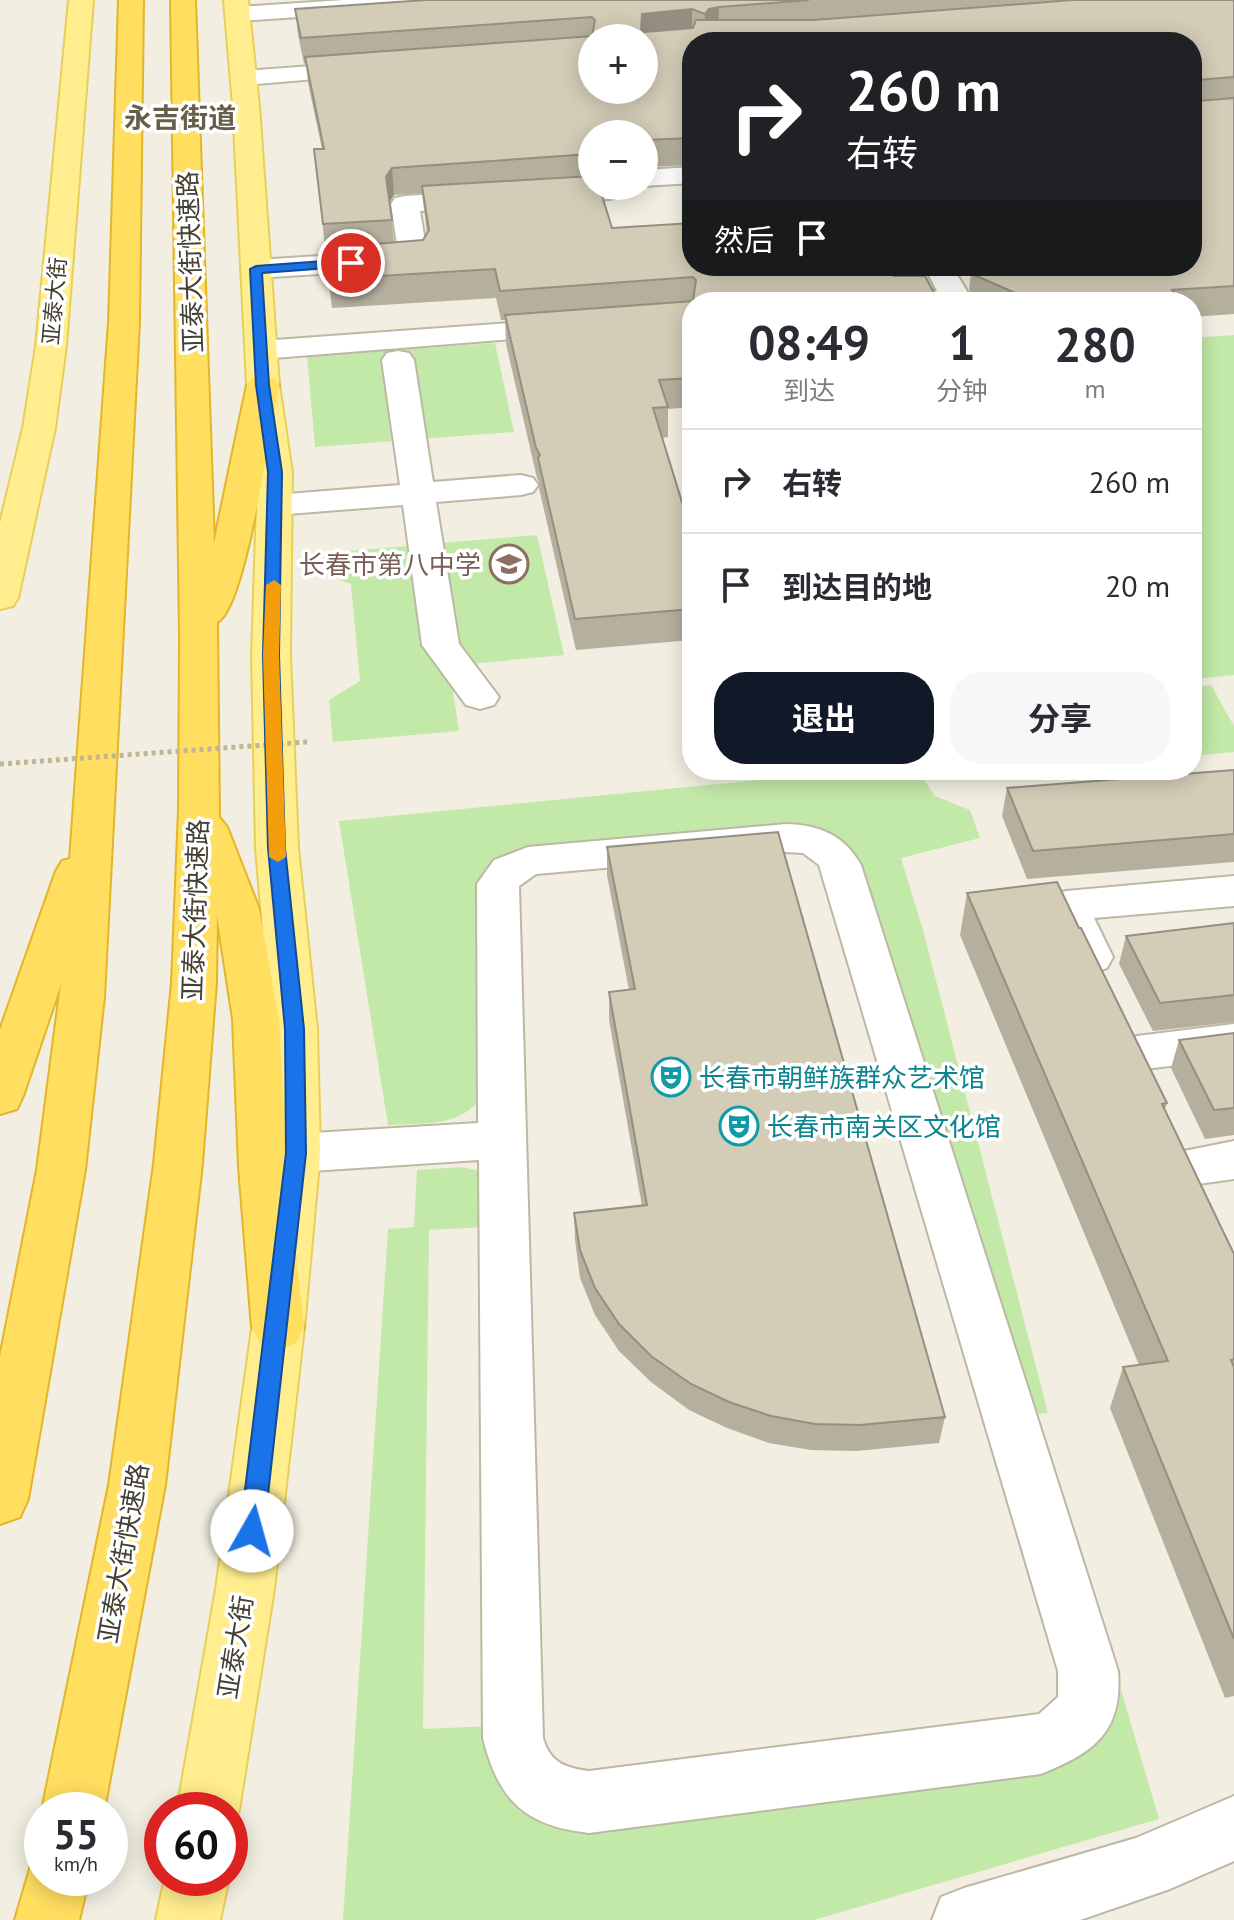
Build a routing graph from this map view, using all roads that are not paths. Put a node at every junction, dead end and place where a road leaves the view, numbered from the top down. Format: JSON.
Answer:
{"nodes":[{"id":1,"x":81,"y":0,"type":"edge"},
{"id":2,"x":131,"y":0,"type":"edge"},
{"id":3,"x":183,"y":0,"type":"edge"},
{"id":4,"x":450,"y":0,"type":"edge"},
{"id":5,"x":237,"y":7,"type":"edge"},
{"id":6,"x":386,"y":67,"type":"edge"},
{"id":7,"x":244,"y":78,"type":"junction"},
{"id":8,"x":682,"y":176,"type":"edge"},
{"id":9,"x":658,"y":177,"type":"edge"},
{"id":10,"x":578,"y":193,"type":"edge"},
{"id":11,"x":256,"y":269,"type":"junction"},
{"id":12,"x":600,"y":325,"type":"edge"},
{"id":13,"x":398,"y":360,"type":"dead end"},
{"id":14,"x":262,"y":368,"type":"junction"},
{"id":15,"x":521,"y":485,"type":"dead end"},
{"id":16,"x":419,"y":493,"type":"junction"},
{"id":17,"x":275,"y":505,"type":"junction"},
{"id":18,"x":0,"y":598,"type":"edge"},
{"id":19,"x":199,"y":637,"type":"junction"},
{"id":20,"x":480,"y":697,"type":"dead end"},
{"id":21,"x":199,"y":809,"type":"junction"},
{"id":22,"x":95,"y":820,"type":"junction"},
{"id":23,"x":1234,"y":891,"type":"edge"},
{"id":24,"x":1234,"y":1041,"type":"edge"},
{"id":25,"x":1137,"y":1053,"type":"junction"},
{"id":26,"x":0,"y":1096,"type":"edge"},
{"id":27,"x":502,"y":1140,"type":"junction"},
{"id":28,"x":296,"y":1153,"type":"junction"},
{"id":29,"x":1211,"y":1177,"type":"edge"},
{"id":30,"x":278,"y":1328,"type":"junction"},
{"id":31,"x":0,"y":1499,"type":"edge"},
{"id":32,"x":77,"y":1792,"type":"edge"},
{"id":33,"x":211,"y":1792,"type":"edge"},
{"id":34,"x":1234,"y":1827,"type":"edge"},
{"id":35,"x":53,"y":1896,"type":"edge"},
{"id":36,"x":193,"y":1896,"type":"edge"},
{"id":37,"x":974,"y":1919,"type":"edge"},
{"id":38,"x":47,"y":1920,"type":"edge"},
{"id":39,"x":188,"y":1920,"type":"edge"}],
"edges":[{"from":1,"to":18,"type":"main road","name":"亚泰大街"},
{"from":2,"to":22,"type":"highway"},
{"from":3,"to":19,"type":"highway","name":"亚泰大街快速路"},
{"from":4,"to":5,"type":"street"},
{"from":5,"to":7,"type":"main road","name":"亚泰大街"},
{"from":6,"to":7,"type":"street"},
{"from":7,"to":11,"type":"main road","name":"亚泰大街"},
{"from":8,"to":9,"type":"street"},
{"from":10,"to":11,"type":"street"},
{"from":11,"to":14,"type":"main road","name":"亚泰大街"},
{"from":12,"to":14,"type":"street"},
{"from":13,"to":16,"type":"street"},
{"from":14,"to":17,"type":"main road","name":"亚泰大街"},
{"from":14,"to":19,"type":"highway"},
{"from":15,"to":16,"type":"street"},
{"from":16,"to":17,"type":"street"},
{"from":16,"to":20,"type":"street"},
{"from":17,"to":28,"type":"main road","name":"亚泰大街"},
{"from":19,"to":21,"type":"highway","name":"亚泰大街快速路"},
{"from":21,"to":30,"type":"highway"},
{"from":21,"to":32,"type":"highway","name":"亚泰大街快速路"},
{"from":22,"to":26,"type":"highway"},
{"from":22,"to":31,"type":"highway"},
{"from":23,"to":25,"type":"street"},
{"from":24,"to":25,"type":"street"},
{"from":25,"to":29,"type":"street"},
{"from":27,"to":27,"type":"street"},
{"from":27,"to":28,"type":"street"},
{"from":28,"to":30,"type":"main road","name":"亚泰大街"},
{"from":30,"to":33,"type":"main road","name":"亚泰大街"},
{"from":34,"to":37,"type":"street"},
{"from":35,"to":38,"type":"highway"},
{"from":36,"to":39,"type":"main road"}]}
